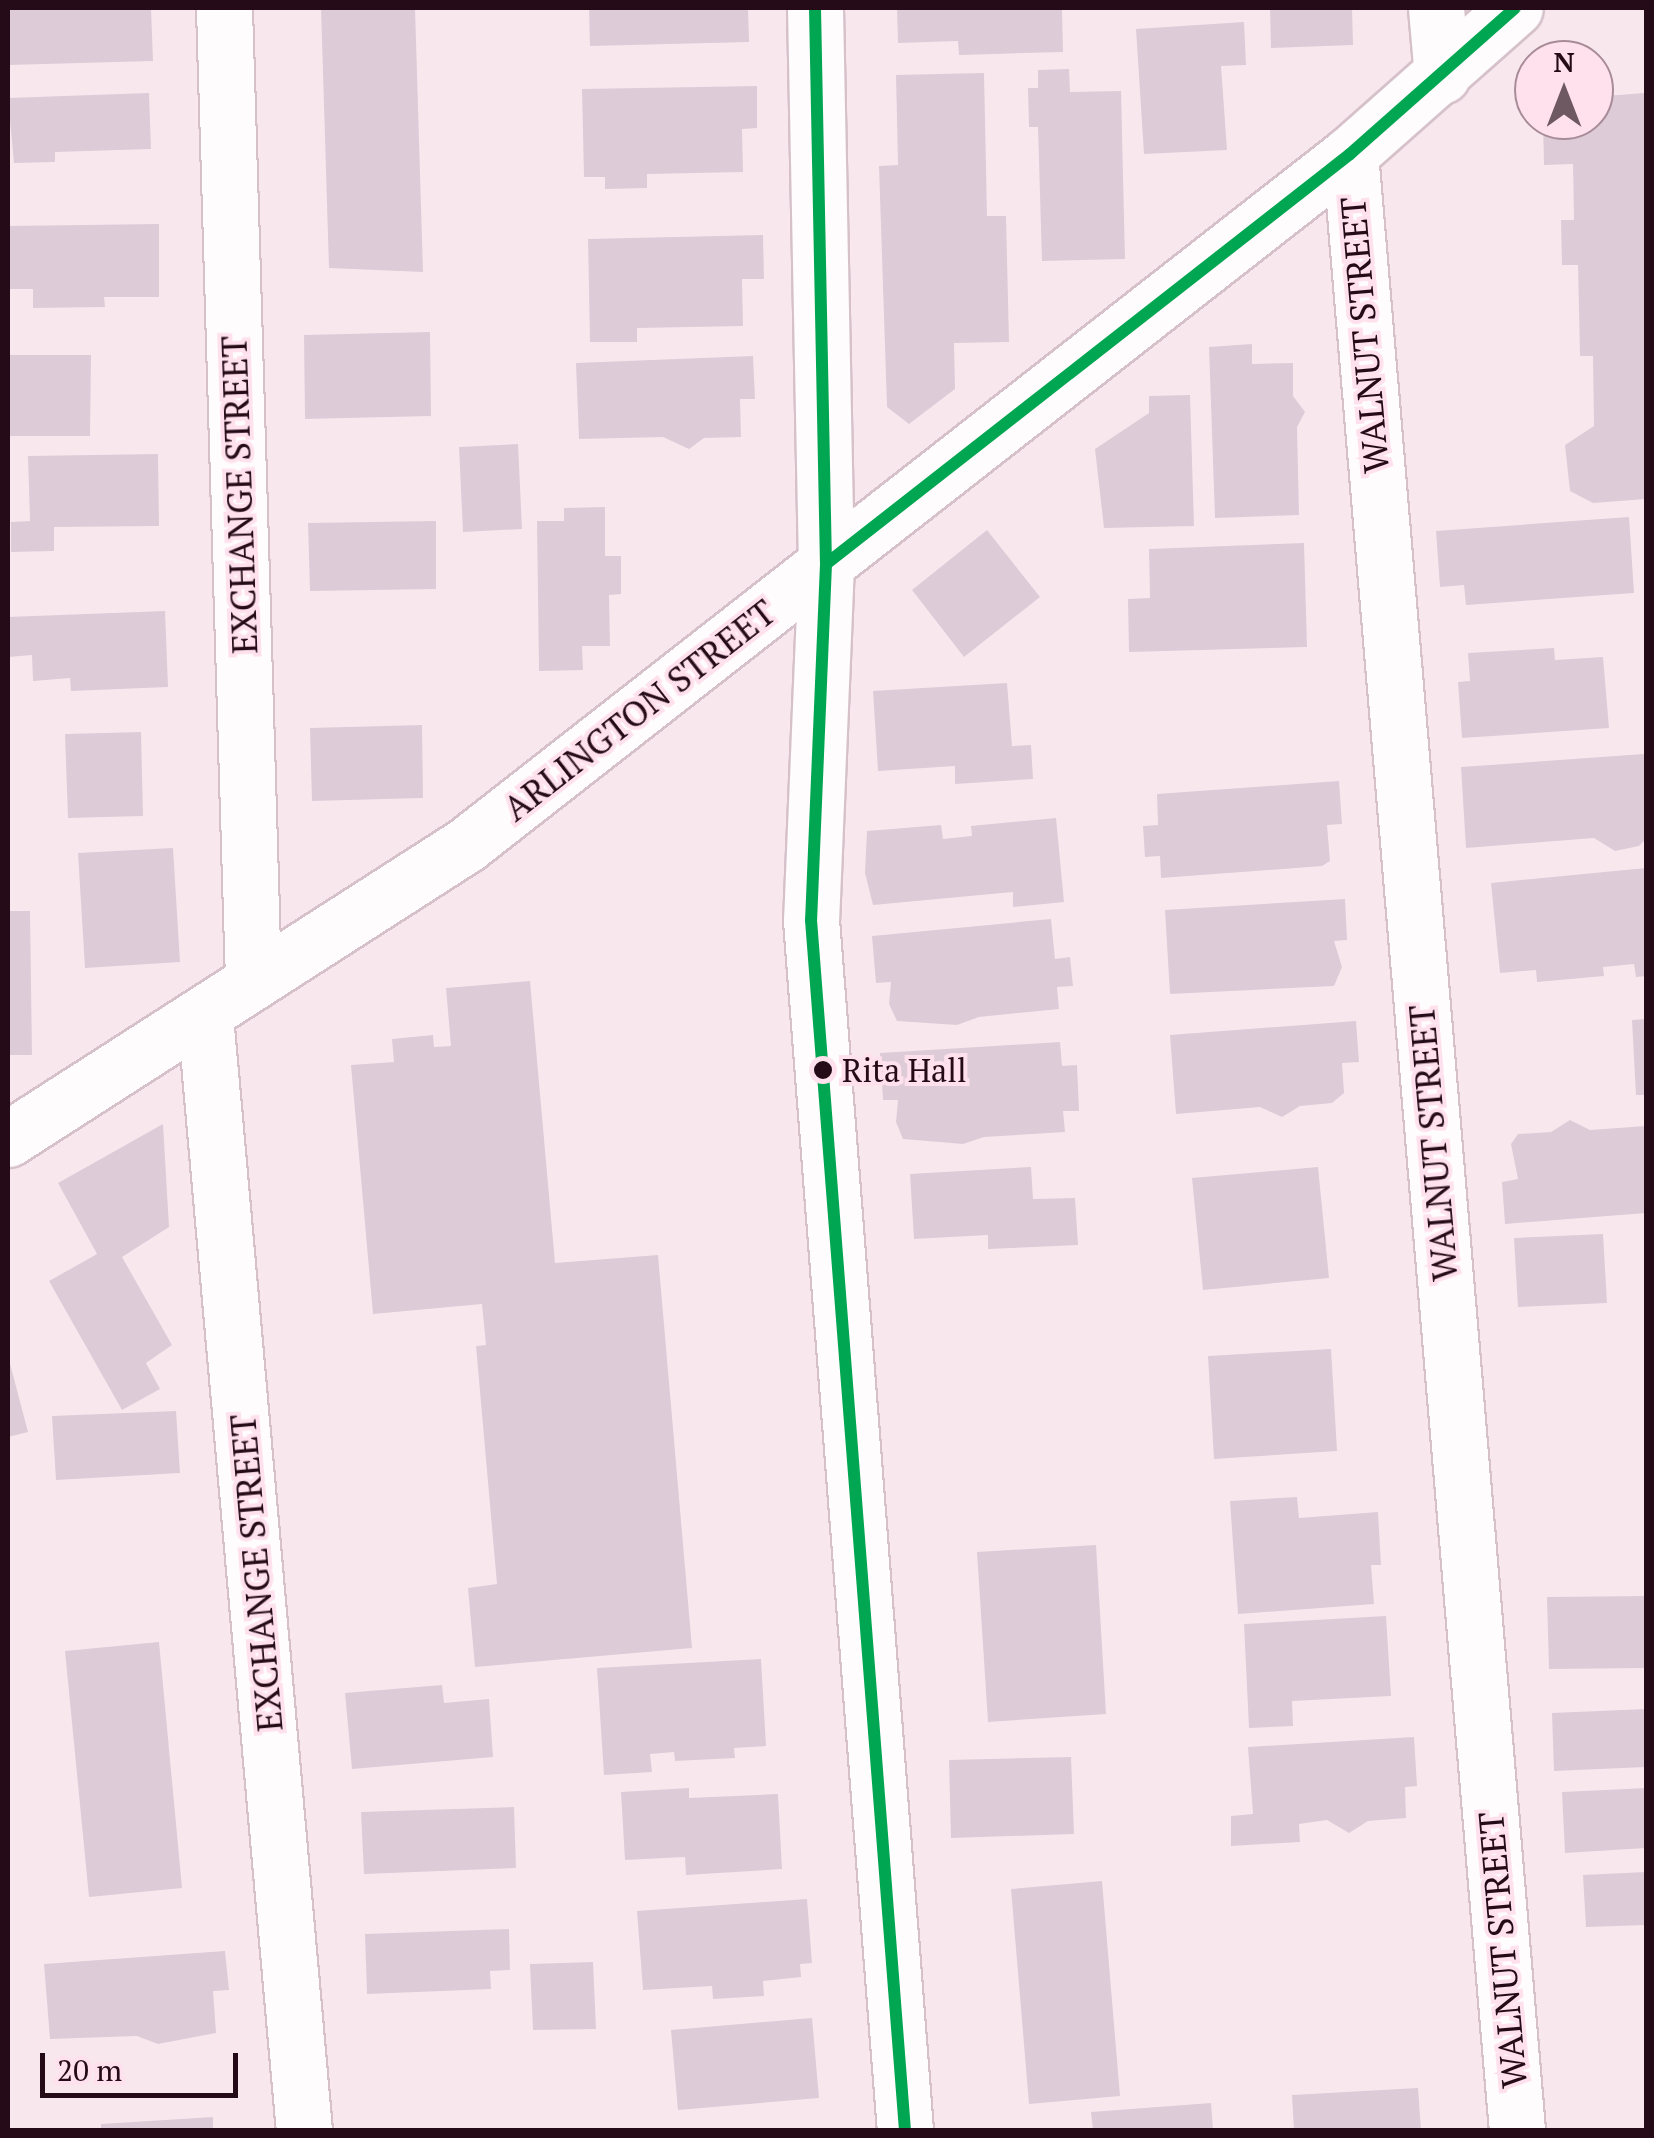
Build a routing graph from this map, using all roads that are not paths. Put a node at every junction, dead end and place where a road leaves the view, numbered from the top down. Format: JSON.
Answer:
{"nodes":[{"id":1,"x":224,"y":8,"type":"edge"},
{"id":2,"x":815,"y":8,"type":"edge"},
{"id":3,"x":1436,"y":8,"type":"edge"},
{"id":4,"x":1515,"y":8,"type":"edge"},
{"id":5,"x":1442,"y":76,"type":"junction"},
{"id":6,"x":1350,"y":154,"type":"junction"},
{"id":7,"x":826,"y":564,"type":"junction"},
{"id":8,"x":253,"y":982,"type":"junction"},
{"id":9,"x":205,"y":1017,"type":"junction"},
{"id":10,"x":8,"y":1139,"type":"edge"},
{"id":11,"x":304,"y":2130,"type":"edge"},
{"id":12,"x":905,"y":2130,"type":"edge"},
{"id":13,"x":1517,"y":2130,"type":"edge"}],
"edges":[{"from":1,"to":8,"type":"street","name":"EXCHANGE STREET"},
{"from":2,"to":7,"type":"street"},
{"from":3,"to":5,"type":"street"},
{"from":4,"to":5,"type":"street","name":"ARLINGTON STREET"},
{"from":5,"to":6,"type":"street","name":"ARLINGTON STREET"},
{"from":6,"to":7,"type":"street","name":"ARLINGTON STREET"},
{"from":6,"to":13,"type":"street","name":"WALNUT STREET"},
{"from":7,"to":8,"type":"street","name":"ARLINGTON STREET"},
{"from":7,"to":12,"type":"street"},
{"from":8,"to":9,"type":"street","name":"ARLINGTON STREET"},
{"from":9,"to":10,"type":"street","name":"ARLINGTON STREET"},
{"from":9,"to":11,"type":"street","name":"EXCHANGE STREET"}]}
